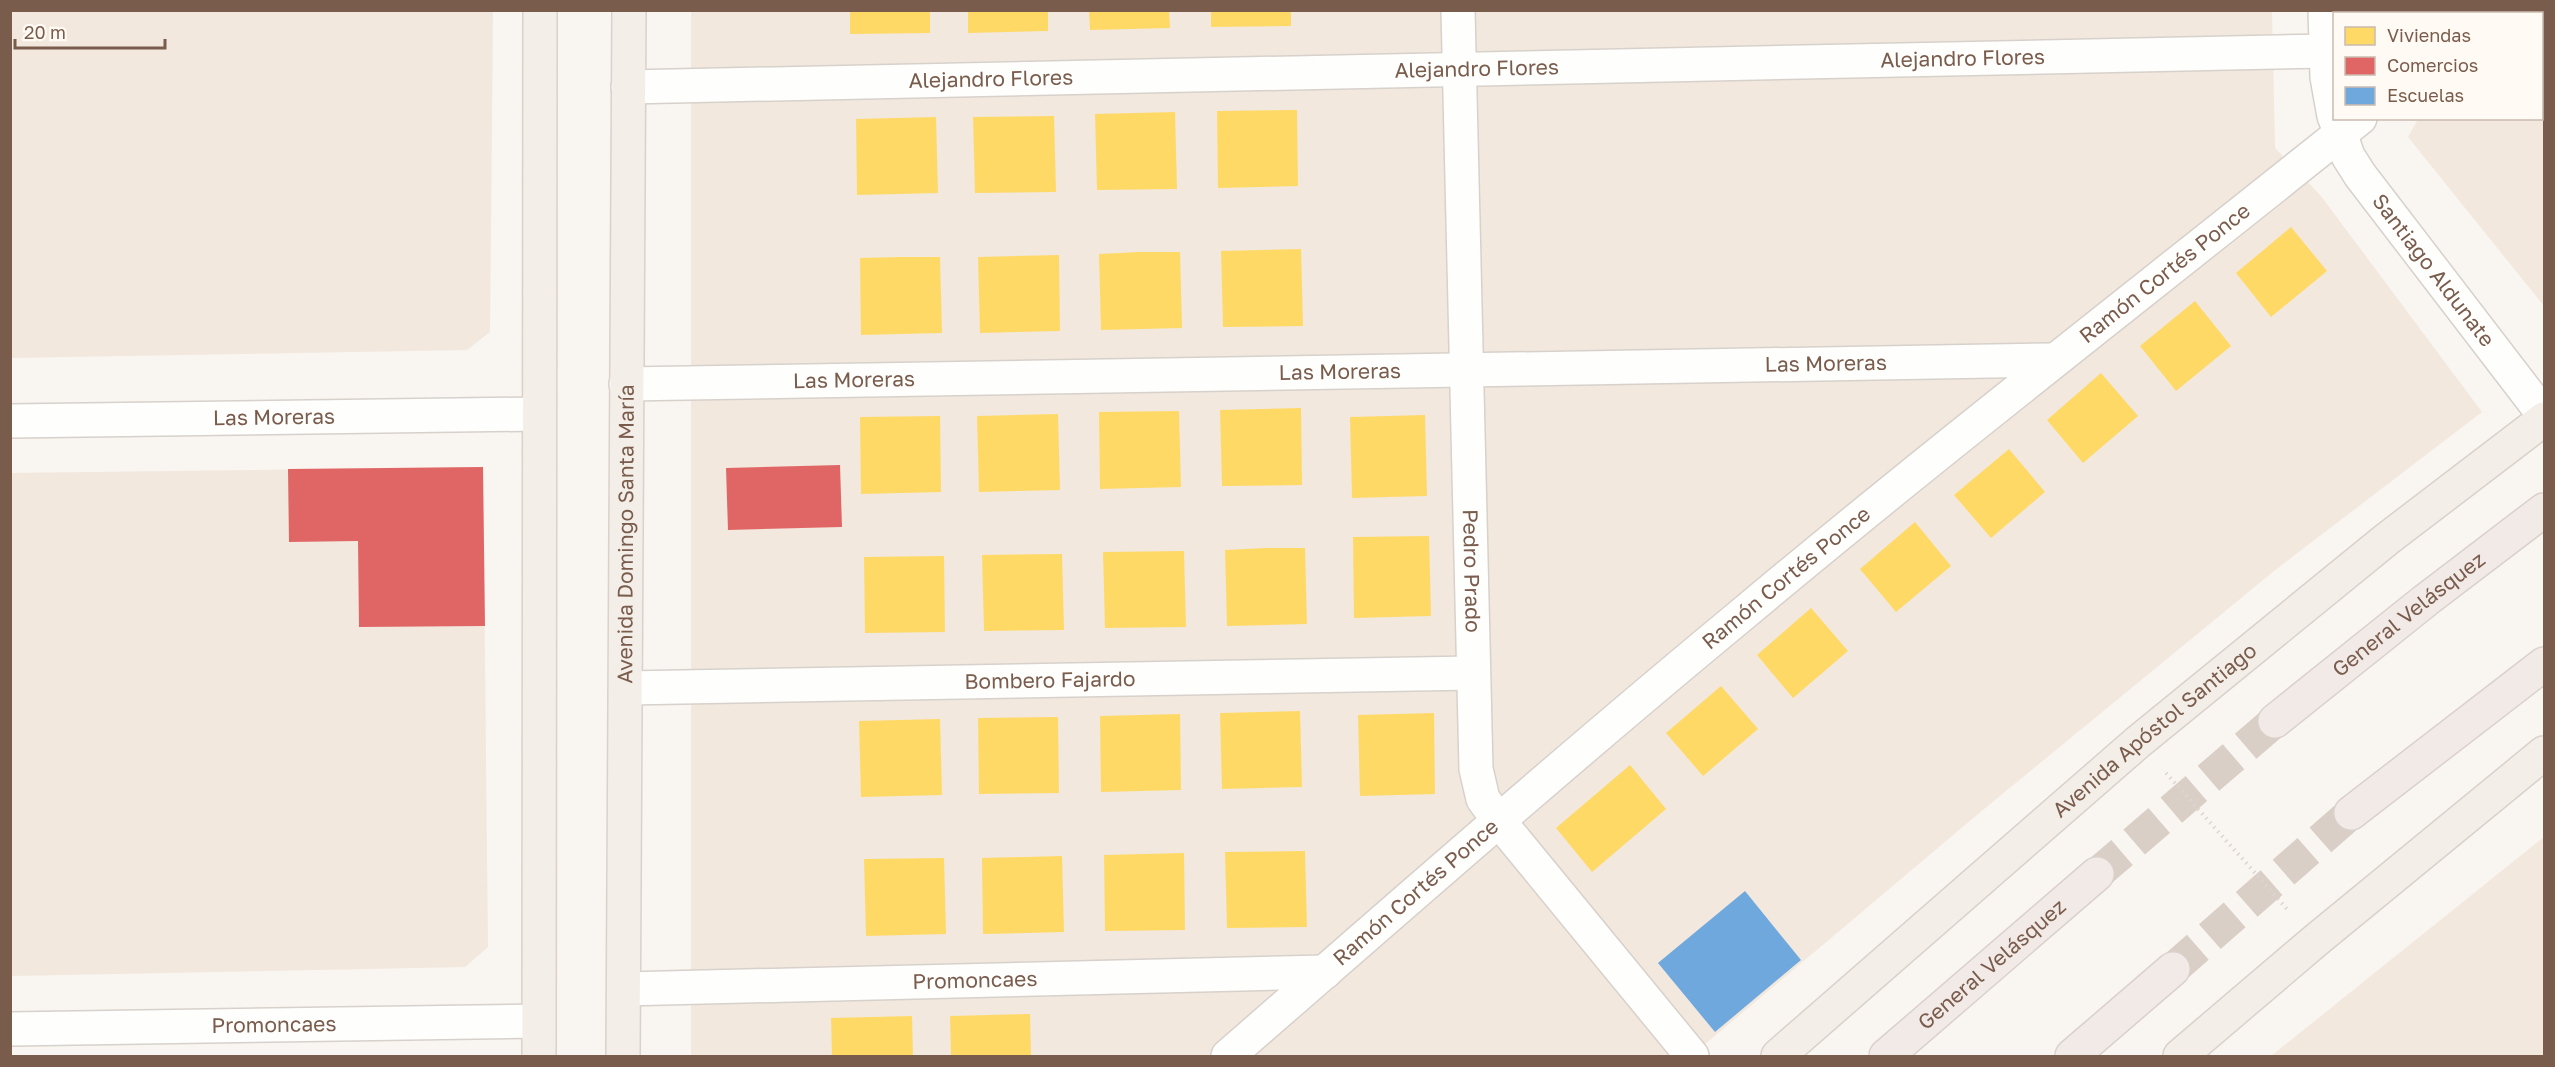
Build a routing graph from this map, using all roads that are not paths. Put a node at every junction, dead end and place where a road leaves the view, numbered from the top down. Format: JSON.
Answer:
{"nodes":[{"id":1,"x":540,"y":10,"type":"edge"},
{"id":2,"x":628,"y":10,"type":"edge"},
{"id":3,"x":1458,"y":10,"type":"edge"},
{"id":4,"x":2325,"y":10,"type":"edge"},
{"id":5,"x":2326,"y":51,"type":"junction"},
{"id":6,"x":1459,"y":69,"type":"junction"},
{"id":7,"x":628,"y":87,"type":"junction"},
{"id":8,"x":2333,"y":95,"type":"edge"},
{"id":9,"x":2342,"y":122,"type":"edge"},
{"id":10,"x":2054,"y":360,"type":"junction"},
{"id":11,"x":1467,"y":370,"type":"junction"},
{"id":12,"x":626,"y":384,"type":"junction"},
{"id":13,"x":538,"y":414,"type":"junction"},
{"id":14,"x":2544,"y":417,"type":"edge"},
{"id":15,"x":10,"y":421,"type":"edge"},
{"id":16,"x":2544,"y":510,"type":"edge"},
{"id":17,"x":2544,"y":664,"type":"edge"},
{"id":18,"x":1473,"y":673,"type":"junction"},
{"id":19,"x":627,"y":688,"type":"junction"},
{"id":20,"x":2275,"y":721,"type":"tunnel mouth"},
{"id":21,"x":2544,"y":753,"type":"edge"},
{"id":22,"x":2351,"y":813,"type":"tunnel mouth"},
{"id":23,"x":1499,"y":820,"type":"junction"},
{"id":24,"x":2097,"y":874,"type":"tunnel mouth"},
{"id":25,"x":2173,"y":969,"type":"tunnel mouth"},
{"id":26,"x":1325,"y":972,"type":"junction"},
{"id":27,"x":624,"y":989,"type":"junction"},
{"id":28,"x":538,"y":1021,"type":"junction"},
{"id":29,"x":10,"y":1029,"type":"edge"},
{"id":30,"x":538,"y":1056,"type":"edge"},
{"id":31,"x":623,"y":1056,"type":"edge"},
{"id":32,"x":1228,"y":1056,"type":"edge"},
{"id":33,"x":1692,"y":1056,"type":"edge"},
{"id":34,"x":1778,"y":1056,"type":"edge"},
{"id":35,"x":1886,"y":1056,"type":"edge"},
{"id":36,"x":2072,"y":1056,"type":"edge"},
{"id":37,"x":2180,"y":1056,"type":"edge"}],
"edges":[{"from":1,"to":13,"type":"main road"},
{"from":2,"to":7,"type":"main road","name":"Avenida Domingo Santa María"},
{"from":3,"to":6,"type":"street","name":"Pedro Prado"},
{"from":4,"to":5,"type":"street","name":"Santiago Aldunate"},
{"from":5,"to":6,"type":"street","name":"Alejandro Flores"},
{"from":5,"to":8,"type":"street","name":"Santiago Aldunate"},
{"from":6,"to":7,"type":"street","name":"Alejandro Flores"},
{"from":6,"to":11,"type":"street","name":"Pedro Prado"},
{"from":7,"to":12,"type":"main road","name":"Avenida Domingo Santa María"},
{"from":9,"to":10,"type":"street","name":"Ramón Cortés Ponce"},
{"from":9,"to":14,"type":"street","name":"Santiago Aldunate"},
{"from":10,"to":11,"type":"street","name":"Las Moreras"},
{"from":10,"to":23,"type":"street","name":"Ramón Cortés Ponce"},
{"from":11,"to":12,"type":"street","name":"Las Moreras"},
{"from":11,"to":18,"type":"street","name":"Pedro Prado"},
{"from":12,"to":19,"type":"main road","name":"Avenida Domingo Santa María"},
{"from":13,"to":15,"type":"street","name":"Las Moreras"},
{"from":13,"to":28,"type":"main road"},
{"from":14,"to":34,"type":"main road","name":"Avenida Apóstol Santiago"},
{"from":16,"to":20,"type":"highway","name":"General Velásquez"},
{"from":17,"to":22,"type":"highway"},
{"from":18,"to":19,"type":"street","name":"Bombero Fajardo"},
{"from":18,"to":23,"type":"street","name":"Pedro Prado"},
{"from":19,"to":27,"type":"main road","name":"Avenida Domingo Santa María"},
{"from":21,"to":37,"type":"main road"},
{"from":23,"to":26,"type":"street","name":"Ramón Cortés Ponce"},
{"from":23,"to":33,"type":"street","name":"Pedro Prado"},
{"from":24,"to":35,"type":"highway","name":"General Velásquez"},
{"from":25,"to":36,"type":"highway"},
{"from":26,"to":27,"type":"street","name":"Promoncaes"},
{"from":26,"to":32,"type":"street","name":"Ramón Cortés Ponce"},
{"from":27,"to":31,"type":"main road","name":"Avenida Domingo Santa María"},
{"from":28,"to":29,"type":"street","name":"Promoncaes"},
{"from":28,"to":30,"type":"main road"}]}
